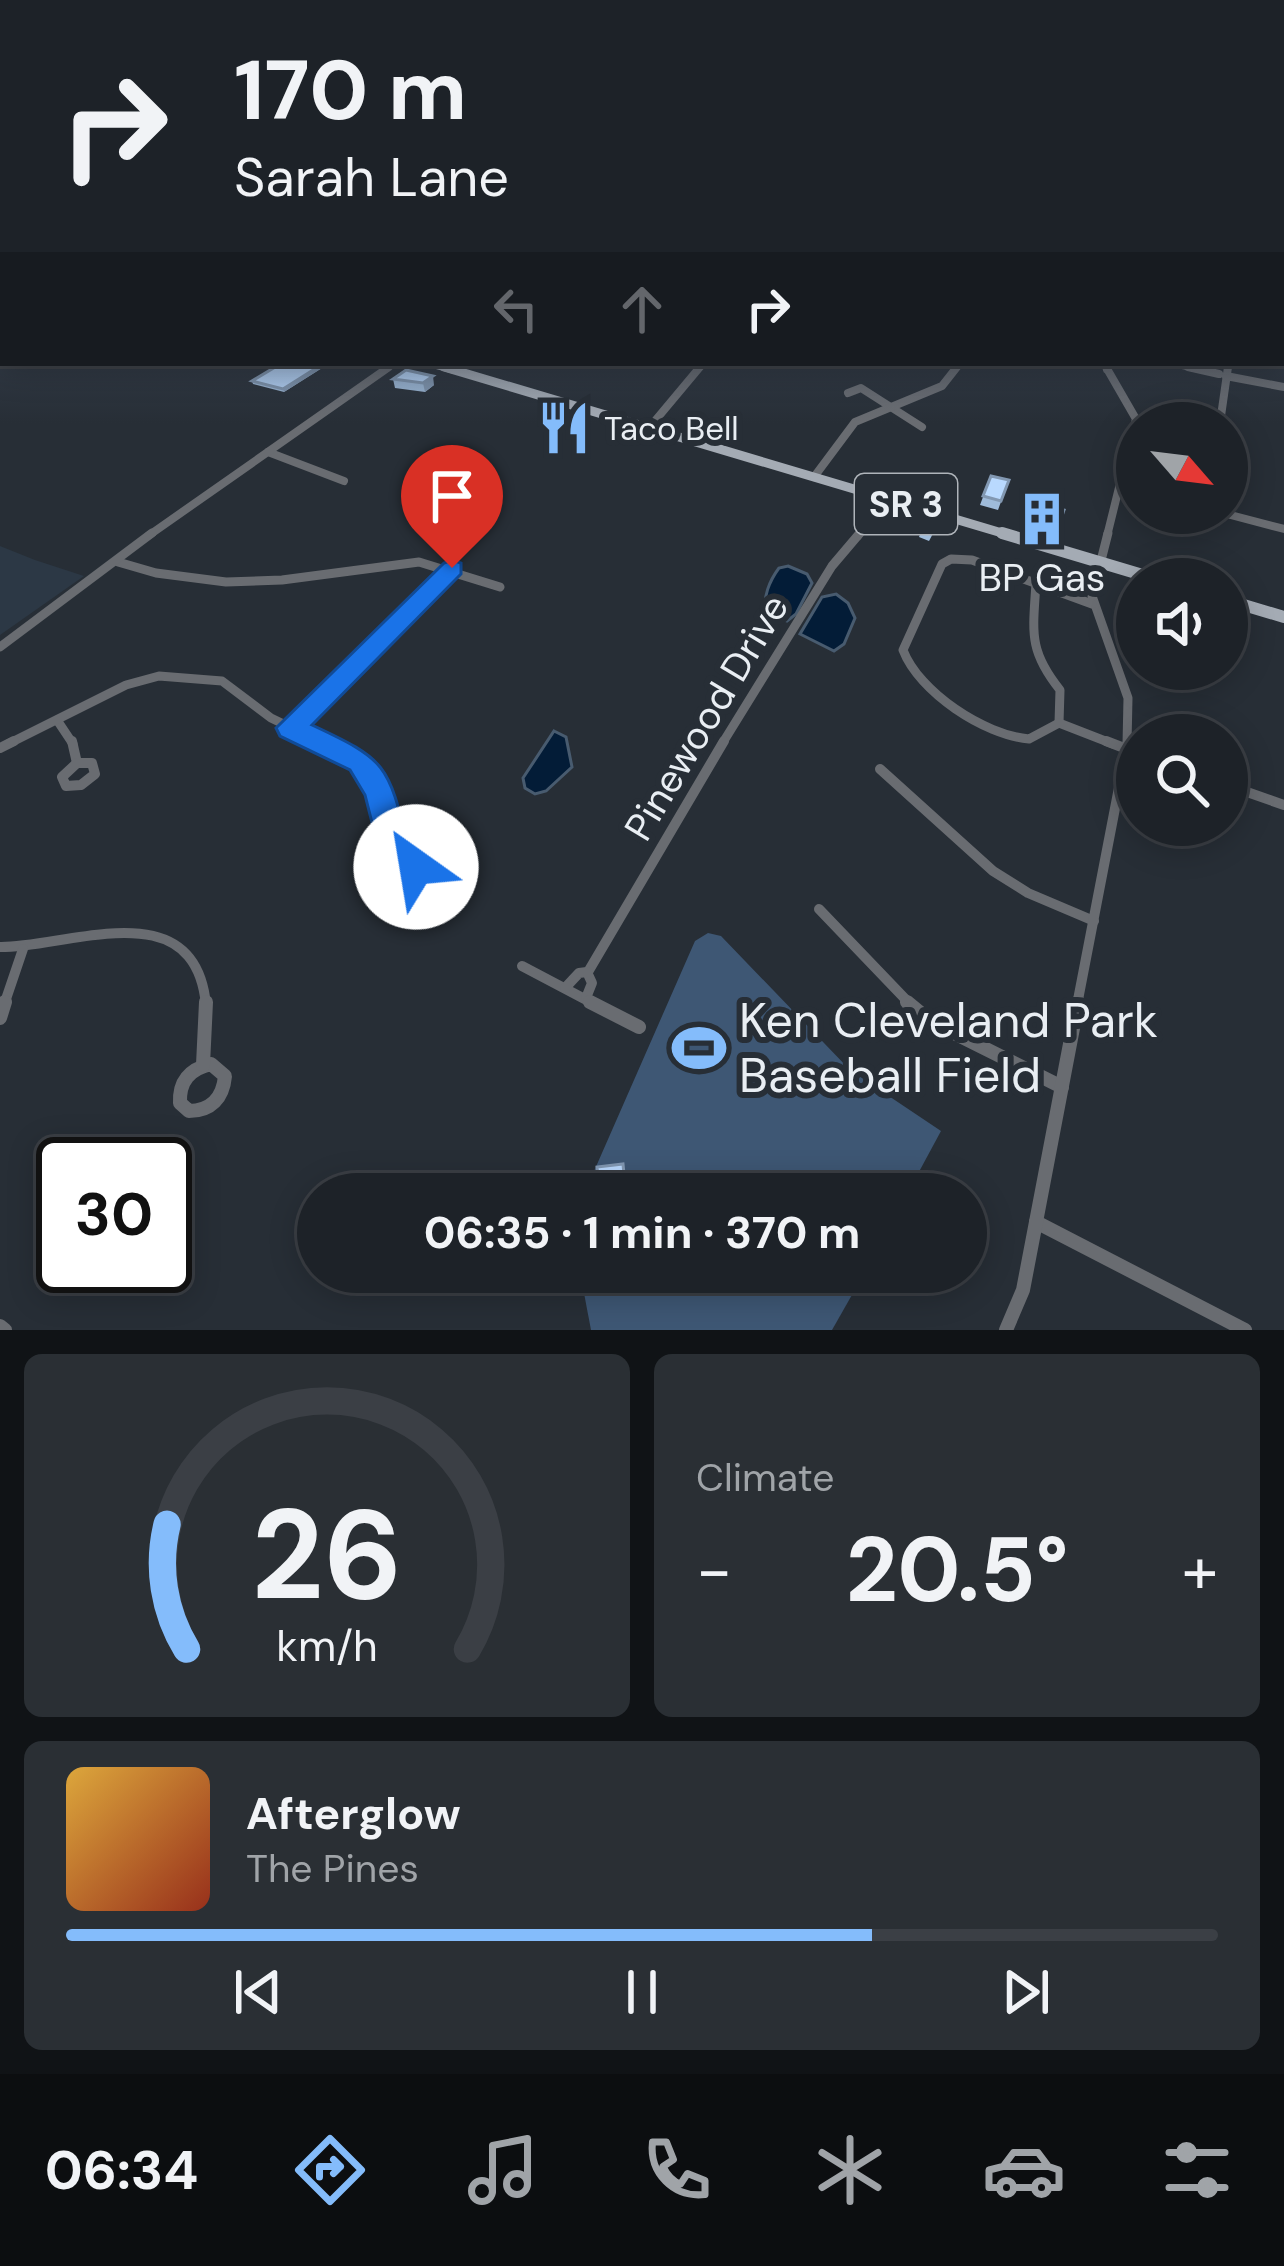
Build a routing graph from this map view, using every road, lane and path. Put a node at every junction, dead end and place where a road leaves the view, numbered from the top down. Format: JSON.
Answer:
{"nodes":[{"id":1,"x":391,"y":366,"type":"edge"},
{"id":2,"x":439,"y":366,"type":"edge"},
{"id":3,"x":701,"y":366,"type":"edge"},
{"id":4,"x":958,"y":366,"type":"edge"},
{"id":5,"x":1105,"y":366,"type":"edge"},
{"id":6,"x":1181,"y":366,"type":"edge"},
{"id":7,"x":1228,"y":366,"type":"edge"},
{"id":8,"x":1224,"y":375,"type":"junction"},
{"id":9,"x":1284,"y":387,"type":"edge"},
{"id":10,"x":848,"y":393,"type":"dead end"},
{"id":11,"x":1222,"y":402,"type":"edge"},
{"id":12,"x":891,"y":406,"type":"junction"},
{"id":13,"x":922,"y":427,"type":"dead end"},
{"id":14,"x":649,"y":428,"type":"junction"},
{"id":15,"x":268,"y":452,"type":"junction"},
{"id":16,"x":814,"y":477,"type":"junction"},
{"id":17,"x":344,"y":481,"type":"dead end"},
{"id":18,"x":879,"y":496,"type":"junction"},
{"id":19,"x":1248,"y":520,"type":"edge"},
{"id":20,"x":1284,"y":530,"type":"edge"},
{"id":21,"x":118,"y":562,"type":"junction"},
{"id":22,"x":1099,"y":562,"type":"junction"},
{"id":23,"x":1116,"y":567,"type":"edge"},
{"id":24,"x":452,"y":568,"type":"junction"},
{"id":25,"x":1036,"y":583,"type":"junction"},
{"id":26,"x":500,"y":587,"type":"dead end"},
{"id":27,"x":1092,"y":604,"type":"junction"},
{"id":28,"x":1248,"y":606,"type":"edge"},
{"id":29,"x":1284,"y":616,"type":"edge"},
{"id":30,"x":0,"y":647,"type":"edge"},
{"id":31,"x":1130,"y":714,"type":"edge"},
{"id":32,"x":57,"y":720,"type":"junction"},
{"id":33,"x":1059,"y":723,"type":"junction"},
{"id":34,"x":290,"y":728,"type":"junction"},
{"id":35,"x":1116,"y":745,"type":"edge"},
{"id":36,"x":0,"y":748,"type":"edge"},
{"id":37,"x":77,"y":763,"type":"dead end"},
{"id":38,"x":880,"y":769,"type":"dead end"},
{"id":39,"x":1248,"y":792,"type":"edge"},
{"id":40,"x":1284,"y":805,"type":"edge"},
{"id":41,"x":1116,"y":823,"type":"edge"},
{"id":42,"x":395,"y":859,"type":"dead end"},
{"id":43,"x":819,"y":909,"type":"dead end"},
{"id":44,"x":1094,"y":922,"type":"junction"},
{"id":45,"x":0,"y":947,"type":"edge"},
{"id":46,"x":23,"y":949,"type":"junction"},
{"id":47,"x":522,"y":966,"type":"dead end"},
{"id":48,"x":588,"y":972,"type":"junction"},
{"id":49,"x":565,"y":988,"type":"junction"},
{"id":50,"x":586,"y":998,"type":"junction"},
{"id":51,"x":0,"y":1018,"type":"edge"},
{"id":52,"x":639,"y":1027,"type":"dead end"},
{"id":53,"x":203,"y":1065,"type":"dead end"},
{"id":54,"x":1062,"y":1087,"type":"junction"},
{"id":55,"x":1036,"y":1222,"type":"junction"},
{"id":56,"x":1006,"y":1330,"type":"edge"},
{"id":57,"x":1245,"y":1330,"type":"edge"}],
"edges":[{"from":1,"to":15,"type":"street"},
{"from":2,"to":14,"type":"main road","number":"SR 3"},
{"from":3,"to":14,"type":"street"},
{"from":4,"to":12,"type":"street"},
{"from":5,"to":22,"type":"street"},
{"from":6,"to":8,"type":"street"},
{"from":7,"to":8,"type":"street"},
{"from":8,"to":9,"type":"street"},
{"from":8,"to":11,"type":"street"},
{"from":10,"to":12,"type":"street"},
{"from":12,"to":13,"type":"street"},
{"from":12,"to":16,"type":"street"},
{"from":14,"to":16,"type":"main road","number":"SR 3"},
{"from":15,"to":17,"type":"street"},
{"from":15,"to":21,"type":"street"},
{"from":16,"to":18,"type":"main road","number":"SR 3"},
{"from":18,"to":22,"type":"main road","number":"SR 3"},
{"from":18,"to":48,"type":"street","name":"Pinewood Drive"},
{"from":19,"to":20,"type":"street"},
{"from":21,"to":24,"type":"street"},
{"from":21,"to":30,"type":"street"},
{"from":22,"to":23,"type":"main road","number":"SR 3"},
{"from":22,"to":27,"type":"street"},
{"from":24,"to":26,"type":"street"},
{"from":24,"to":34,"type":"street"},
{"from":25,"to":27,"type":"street"},
{"from":25,"to":33,"type":"street"},
{"from":25,"to":33,"type":"street"},
{"from":27,"to":31,"type":"street"},
{"from":28,"to":29,"type":"main road"},
{"from":32,"to":34,"type":"street"},
{"from":32,"to":36,"type":"street"},
{"from":32,"to":37,"type":"street"},
{"from":33,"to":35,"type":"street"},
{"from":34,"to":42,"type":"street"},
{"from":38,"to":44,"type":"street"},
{"from":39,"to":40,"type":"street"},
{"from":41,"to":44,"type":"street"},
{"from":43,"to":54,"type":"street"},
{"from":44,"to":54,"type":"street"},
{"from":45,"to":46,"type":"street"},
{"from":46,"to":51,"type":"street"},
{"from":46,"to":53,"type":"street"},
{"from":47,"to":49,"type":"street"},
{"from":48,"to":49,"type":"street","name":"Pinewood Drive"},
{"from":48,"to":50,"type":"street","name":"Pinewood Drive"},
{"from":49,"to":50,"type":"street"},
{"from":50,"to":52,"type":"street"},
{"from":54,"to":55,"type":"street"},
{"from":55,"to":56,"type":"street"},
{"from":55,"to":57,"type":"street"}]}
